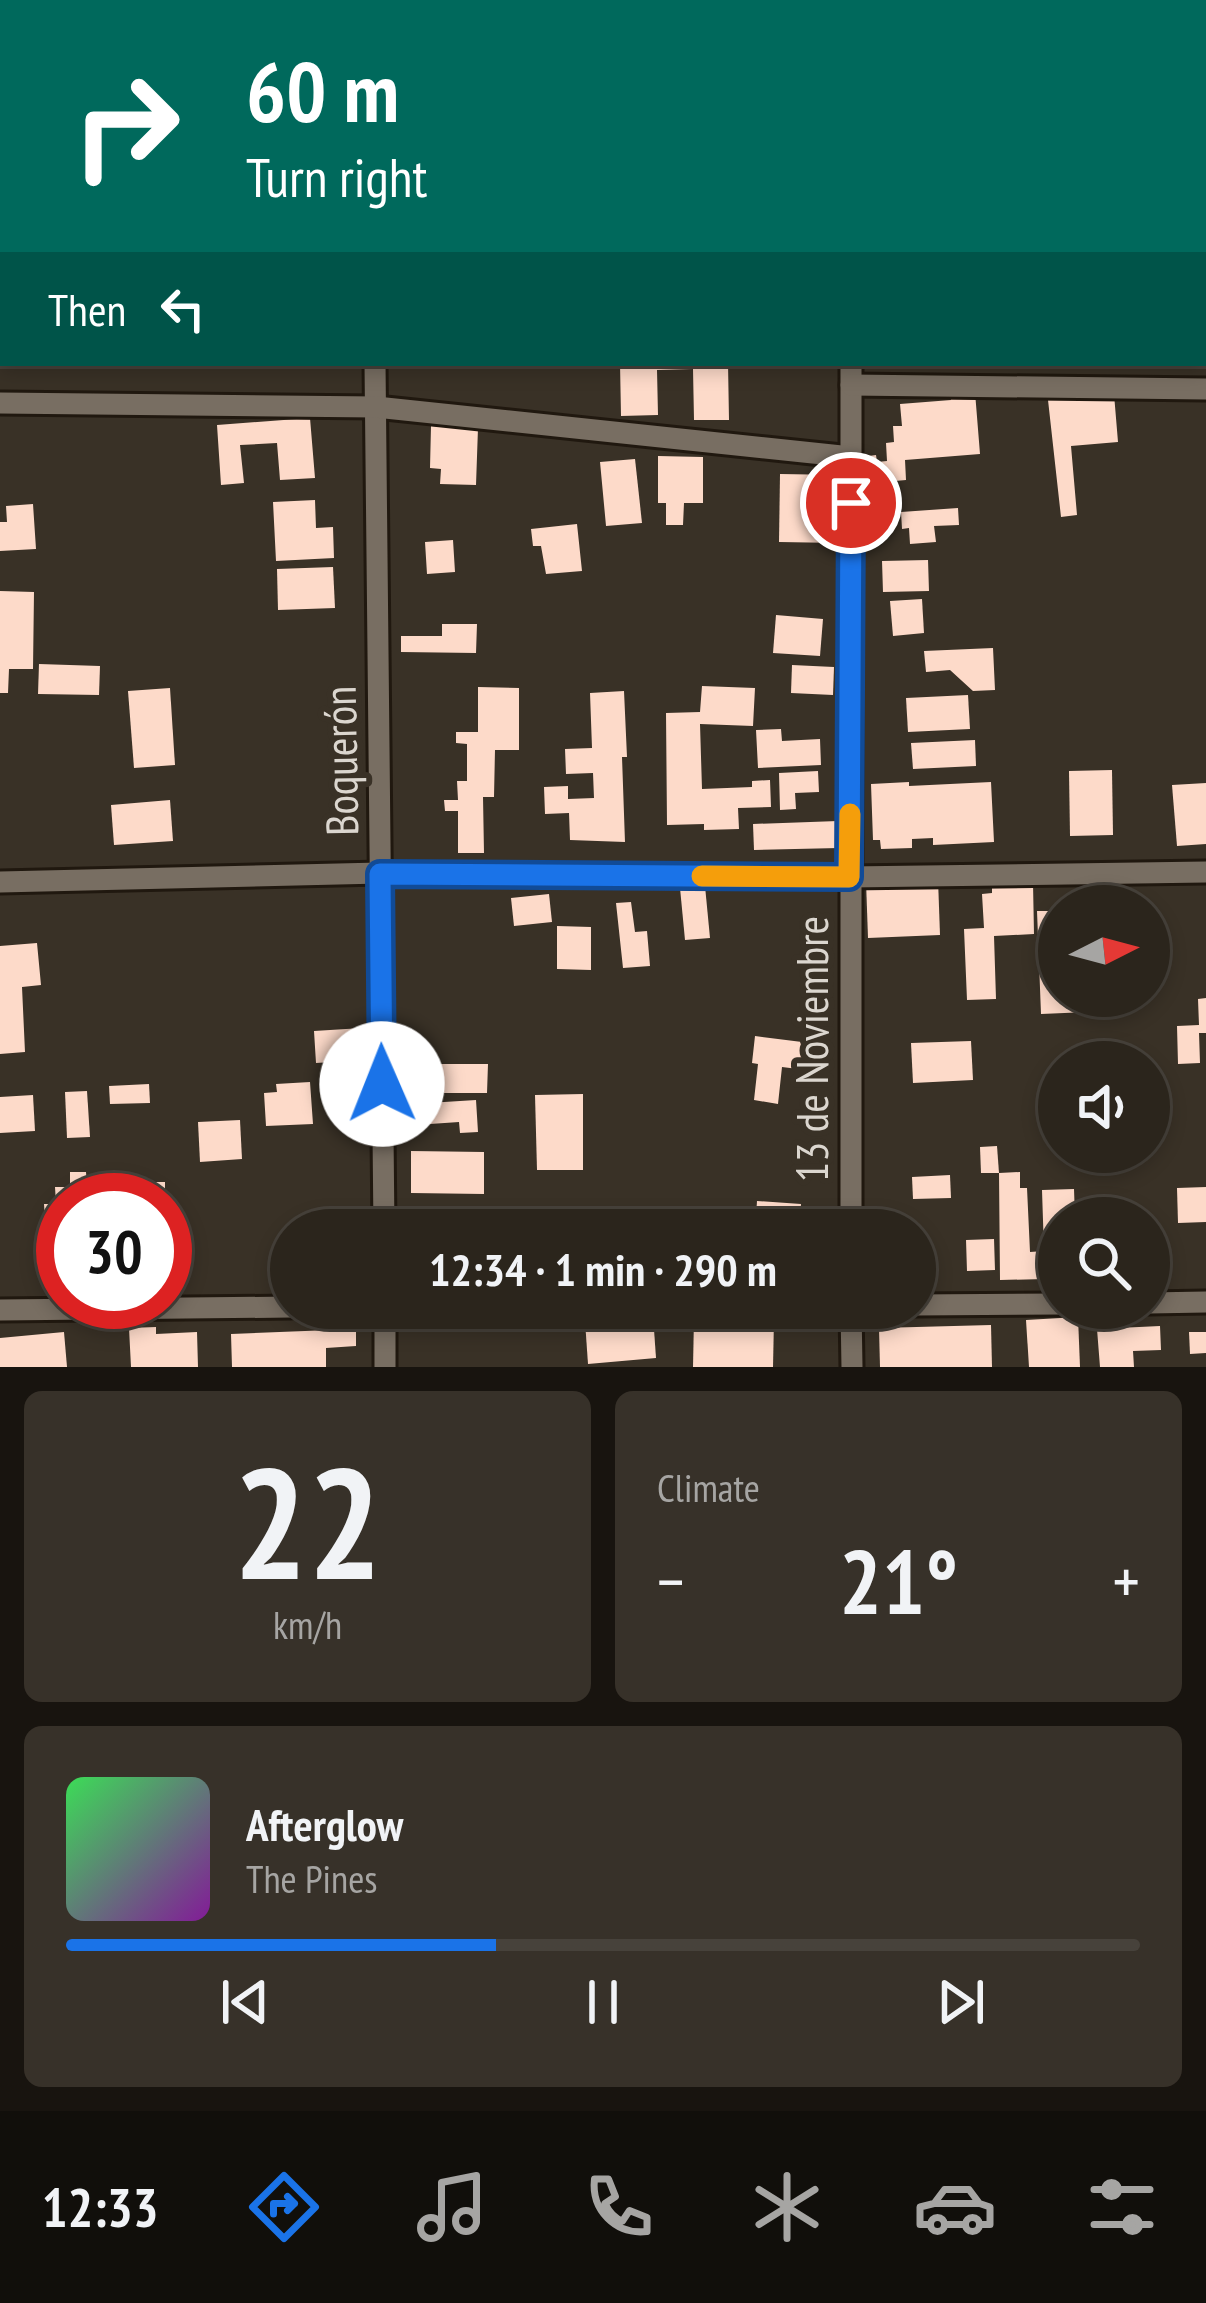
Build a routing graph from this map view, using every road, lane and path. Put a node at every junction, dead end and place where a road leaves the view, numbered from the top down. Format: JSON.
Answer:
{"nodes":[{"id":1,"x":375,"y":366,"type":"edge"},
{"id":2,"x":851,"y":374,"type":"edge"},
{"id":3,"x":1206,"y":389,"type":"edge"},
{"id":4,"x":0,"y":403,"type":"edge"},
{"id":5,"x":376,"y":407,"type":"junction"},
{"id":6,"x":851,"y":457,"type":"junction"},
{"id":7,"x":1206,"y":872,"type":"edge"},
{"id":8,"x":380,"y":874,"type":"junction"},
{"id":9,"x":849,"y":877,"type":"junction"},
{"id":10,"x":0,"y":882,"type":"edge"},
{"id":11,"x":384,"y":1209,"type":"edge"},
{"id":12,"x":851,"y":1209,"type":"edge"},
{"id":13,"x":1206,"y":1302,"type":"edge"},
{"id":14,"x":1170,"y":1303,"type":"edge"},
{"id":15,"x":1038,"y":1304,"type":"edge"},
{"id":16,"x":936,"y":1305,"type":"edge"},
{"id":17,"x":270,"y":1307,"type":"edge"},
{"id":18,"x":0,"y":1310,"type":"edge"},
{"id":19,"x":385,"y":1329,"type":"edge"},
{"id":20,"x":851,"y":1329,"type":"edge"},
{"id":21,"x":385,"y":1367,"type":"edge"},
{"id":22,"x":852,"y":1367,"type":"edge"}],
"edges":[{"from":1,"to":5,"type":"street","name":"Boquerón"},
{"from":2,"to":3,"type":"street"},
{"from":2,"to":6,"type":"street","name":"13 de Noviembre"},
{"from":4,"to":5,"type":"street"},
{"from":5,"to":6,"type":"street"},
{"from":5,"to":8,"type":"street","name":"Boquerón"},
{"from":6,"to":9,"type":"street","name":"13 de Noviembre"},
{"from":7,"to":9,"type":"street"},
{"from":8,"to":9,"type":"street"},
{"from":8,"to":10,"type":"street"},
{"from":8,"to":11,"type":"street","name":"Boquerón"},
{"from":9,"to":12,"type":"street","name":"13 de Noviembre"},
{"from":13,"to":14,"type":"street"},
{"from":15,"to":16,"type":"street"},
{"from":17,"to":18,"type":"street"},
{"from":19,"to":21,"type":"street"},
{"from":20,"to":22,"type":"street"}]}
